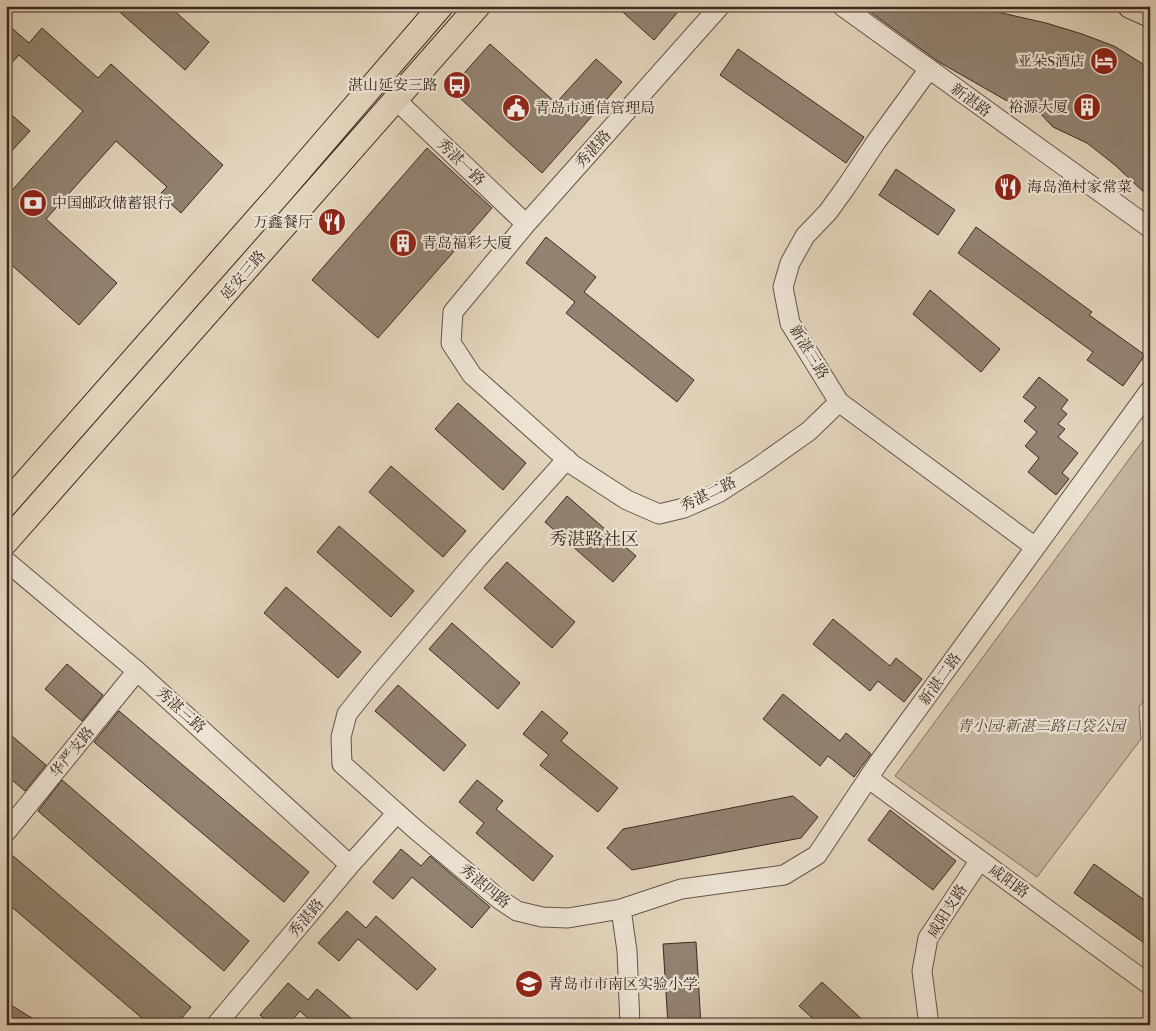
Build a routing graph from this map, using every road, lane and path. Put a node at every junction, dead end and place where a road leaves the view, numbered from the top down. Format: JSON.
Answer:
{"nodes":[{"id":1,"x":441,"y":6,"type":"edge"},
{"id":2,"x":478,"y":6,"type":"edge"},
{"id":3,"x":720,"y":6,"type":"edge"},
{"id":4,"x":842,"y":6,"type":"edge"},
{"id":5,"x":1130,"y":6,"type":"edge"},
{"id":6,"x":1150,"y":15,"type":"edge"},
{"id":7,"x":929,"y":69,"type":"junction"},
{"id":8,"x":396,"y":100,"type":"junction"},
{"id":9,"x":526,"y":224,"type":"junction"},
{"id":10,"x":1150,"y":228,"type":"edge"},
{"id":11,"x":1150,"y":390,"type":"edge"},
{"id":12,"x":839,"y":402,"type":"junction"},
{"id":13,"x":567,"y":459,"type":"junction"},
{"id":14,"x":6,"y":504,"type":"edge"},
{"id":15,"x":6,"y":542,"type":"edge"},
{"id":16,"x":1035,"y":547,"type":"junction"},
{"id":17,"x":6,"y":561,"type":"edge"},
{"id":18,"x":137,"y":671,"type":"junction"},
{"id":19,"x":868,"y":778,"type":"junction"},
{"id":20,"x":397,"y":813,"type":"junction"},
{"id":21,"x":6,"y":832,"type":"edge"},
{"id":22,"x":980,"y":860,"type":"junction"},
{"id":23,"x":350,"y":866,"type":"junction"},
{"id":24,"x":681,"y":889,"type":"joint"},
{"id":25,"x":621,"y":909,"type":"junction"},
{"id":26,"x":1150,"y":985,"type":"edge"},
{"id":27,"x":216,"y":1025,"type":"edge"},
{"id":28,"x":630,"y":1025,"type":"edge"},
{"id":29,"x":928,"y":1025,"type":"edge"}],
"edges":[{"from":1,"to":14,"type":"main road","name":"延安三路"},
{"from":2,"to":8,"type":"main road","name":"延安三路"},
{"from":3,"to":9,"type":"street","name":"秀湛路"},
{"from":4,"to":7,"type":"street","name":"新湛路"},
{"from":5,"to":6,"type":"main road"},
{"from":7,"to":10,"type":"street","name":"新湛路"},
{"from":7,"to":12,"type":"street","name":"新湛三路"},
{"from":8,"to":9,"type":"street","name":"秀湛一路"},
{"from":8,"to":15,"type":"main road","name":"延安三路"},
{"from":9,"to":13,"type":"street","name":"秀湛路"},
{"from":11,"to":16,"type":"street","name":"新湛二路"},
{"from":12,"to":13,"type":"street","name":"秀湛二路"},
{"from":12,"to":16,"type":"street","name":"新湛三路"},
{"from":13,"to":20,"type":"street","name":"秀湛四路"},
{"from":16,"to":19,"type":"street","name":"新湛二路"},
{"from":17,"to":18,"type":"street","name":"秀湛三路"},
{"from":18,"to":21,"type":"street","name":"华严支路"},
{"from":18,"to":23,"type":"street","name":"秀湛三路"},
{"from":19,"to":22,"type":"street","name":"咸阳路"},
{"from":19,"to":24,"type":"street","name":"新湛二路"},
{"from":20,"to":23,"type":"street","name":"秀湛路"},
{"from":20,"to":25,"type":"street","name":"秀湛四路"},
{"from":22,"to":26,"type":"street","name":"咸阳路"},
{"from":22,"to":29,"type":"street","name":"咸阳支路"},
{"from":23,"to":27,"type":"street","name":"秀湛路"},
{"from":24,"to":25,"type":"street","name":"秀湛四路"},
{"from":25,"to":28,"type":"street"}]}
